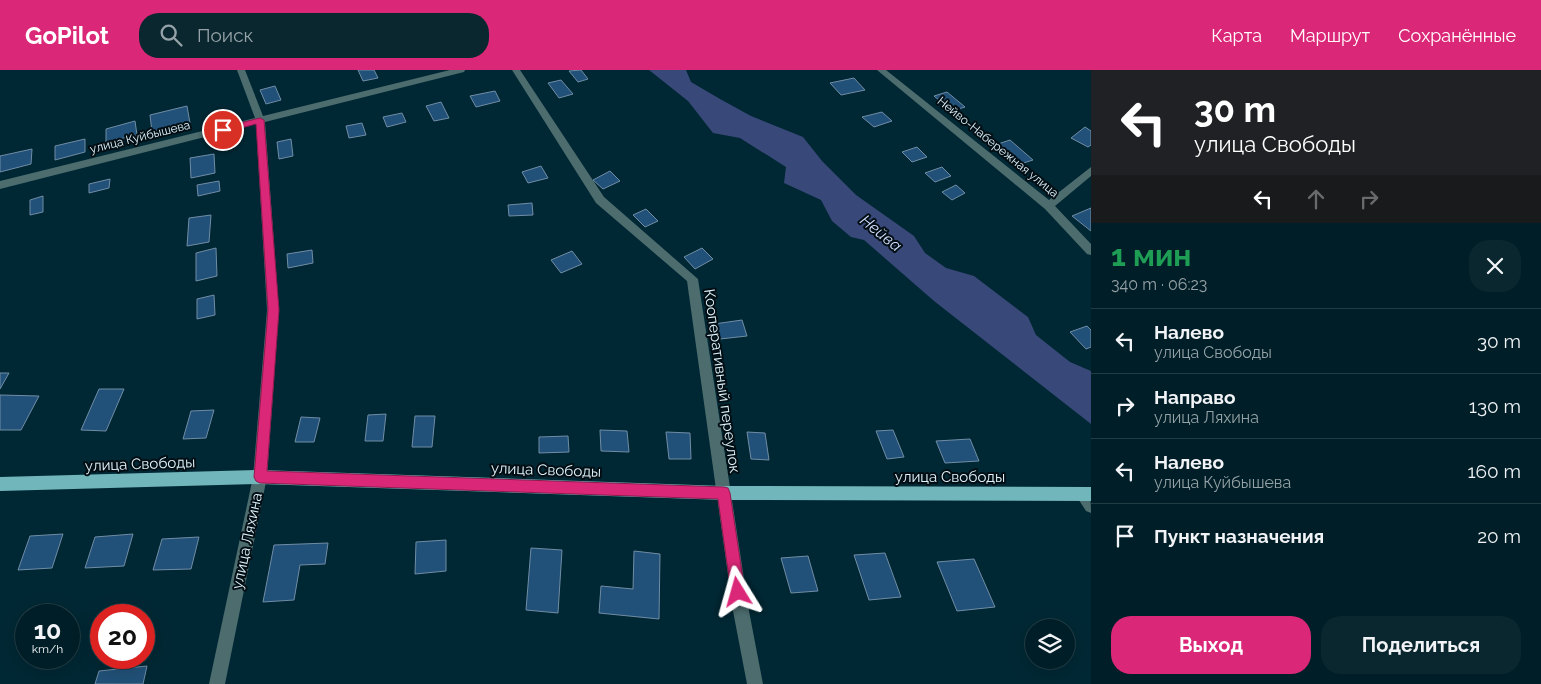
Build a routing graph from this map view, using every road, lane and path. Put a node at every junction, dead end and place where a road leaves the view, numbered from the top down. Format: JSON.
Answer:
{"nodes":[{"id":1,"x":241,"y":70,"type":"edge"},
{"id":2,"x":461,"y":70,"type":"edge"},
{"id":3,"x":516,"y":70,"type":"edge"},
{"id":4,"x":881,"y":70,"type":"edge"},
{"id":5,"x":260,"y":120,"type":"junction"},
{"id":6,"x":1091,"y":170,"type":"edge"},
{"id":7,"x":0,"y":185,"type":"edge"},
{"id":8,"x":1049,"y":206,"type":"junction"},
{"id":9,"x":1091,"y":252,"type":"edge"},
{"id":10,"x":260,"y":477,"type":"junction"},
{"id":11,"x":0,"y":484,"type":"edge"},
{"id":12,"x":724,"y":493,"type":"junction"},
{"id":13,"x":1087,"y":494,"type":"edge"},
{"id":14,"x":1091,"y":506,"type":"edge"},
{"id":15,"x":217,"y":684,"type":"edge"},
{"id":16,"x":755,"y":684,"type":"edge"}],
"edges":[{"from":1,"to":5,"type":"street","name":"улица Ляхина"},
{"from":2,"to":5,"type":"street","name":"улица Куйбышева"},
{"from":3,"to":12,"type":"street","name":"Кооперативный переулок"},
{"from":4,"to":8,"type":"street","name":"Нейво-Набережная улица"},
{"from":5,"to":7,"type":"street","name":"улица Куйбышева"},
{"from":5,"to":10,"type":"street","name":"улица Ляхина"},
{"from":6,"to":8,"type":"street"},
{"from":8,"to":9,"type":"street","name":"Нейво-Набережная улица"},
{"from":10,"to":11,"type":"main road","name":"улица Свободы"},
{"from":10,"to":12,"type":"main road","name":"улица Свободы"},
{"from":10,"to":15,"type":"street","name":"улица Ляхина"},
{"from":12,"to":13,"type":"main road","name":"улица Свободы"},
{"from":12,"to":16,"type":"street","name":"Кооперативный переулок"},
{"from":13,"to":14,"type":"street"}]}
